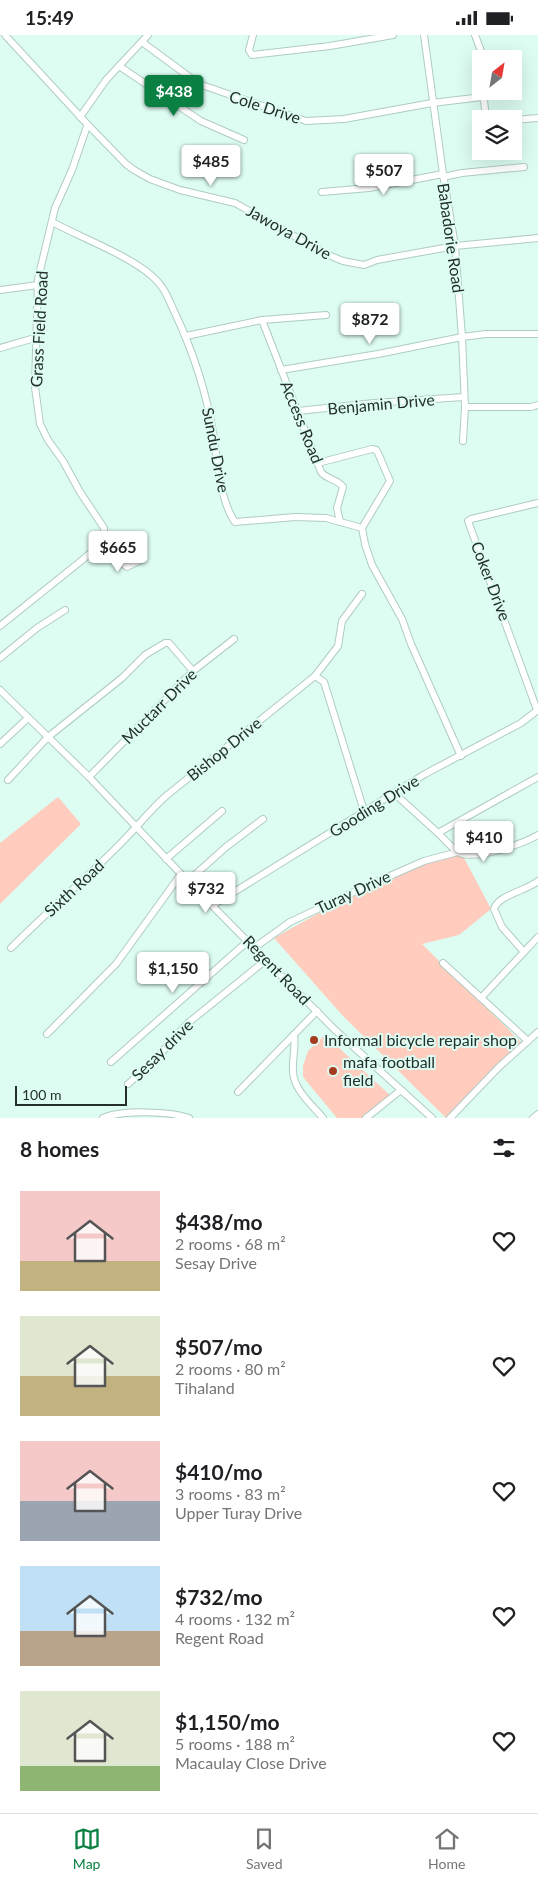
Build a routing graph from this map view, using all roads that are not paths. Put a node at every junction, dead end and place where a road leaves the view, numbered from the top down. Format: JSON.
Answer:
{"nodes":[{"id":1,"x":6,"y":35,"type":"edge"},
{"id":2,"x":148,"y":35,"type":"edge"},
{"id":3,"x":253,"y":35,"type":"edge"},
{"id":4,"x":393,"y":35,"type":"edge"},
{"id":5,"x":424,"y":35,"type":"edge"},
{"id":6,"x":475,"y":35,"type":"edge"},
{"id":7,"x":142,"y":42,"type":"junction"},
{"id":8,"x":481,"y":50,"type":"edge"},
{"id":9,"x":119,"y":67,"type":"junction"},
{"id":10,"x":432,"y":103,"type":"junction"},
{"id":11,"x":485,"y":110,"type":"edge"},
{"id":12,"x":80,"y":117,"type":"junction"},
{"id":13,"x":538,"y":118,"type":"edge"},
{"id":14,"x":522,"y":119,"type":"edge"},
{"id":15,"x":87,"y":126,"type":"dead end"},
{"id":16,"x":244,"y":140,"type":"dead end"},
{"id":17,"x":524,"y":167,"type":"dead end"},
{"id":18,"x":443,"y":175,"type":"junction"},
{"id":19,"x":322,"y":192,"type":"dead end"},
{"id":20,"x":52,"y":222,"type":"junction"},
{"id":21,"x":538,"y":238,"type":"edge"},
{"id":22,"x":455,"y":246,"type":"junction"},
{"id":23,"x":38,"y":285,"type":"junction"},
{"id":24,"x":0,"y":290,"type":"edge"},
{"id":25,"x":326,"y":315,"type":"dead end"},
{"id":26,"x":262,"y":320,"type":"junction"},
{"id":27,"x":538,"y":334,"type":"edge"},
{"id":28,"x":186,"y":336,"type":"junction"},
{"id":29,"x":38,"y":337,"type":"junction"},
{"id":30,"x":462,"y":337,"type":"junction"},
{"id":31,"x":0,"y":348,"type":"edge"},
{"id":32,"x":281,"y":370,"type":"junction"},
{"id":33,"x":464,"y":397,"type":"junction"},
{"id":34,"x":538,"y":405,"type":"edge"},
{"id":35,"x":466,"y":407,"type":"junction"},
{"id":36,"x":298,"y":411,"type":"junction"},
{"id":37,"x":463,"y":441,"type":"dead end"},
{"id":38,"x":318,"y":463,"type":"junction"},
{"id":39,"x":538,"y":503,"type":"edge"},
{"id":40,"x":340,"y":522,"type":"junction"},
{"id":41,"x":362,"y":528,"type":"junction"},
{"id":42,"x":101,"y":544,"type":"junction"},
{"id":43,"x":143,"y":559,"type":"dead end"},
{"id":44,"x":362,"y":594,"type":"dead end"},
{"id":45,"x":65,"y":610,"type":"dead end"},
{"id":46,"x":0,"y":626,"type":"edge"},
{"id":47,"x":234,"y":639,"type":"dead end"},
{"id":48,"x":0,"y":658,"type":"edge"},
{"id":49,"x":193,"y":671,"type":"junction"},
{"id":50,"x":316,"y":676,"type":"junction"},
{"id":51,"x":0,"y":690,"type":"edge"},
{"id":52,"x":538,"y":710,"type":"edge"},
{"id":53,"x":28,"y":718,"type":"junction"},
{"id":54,"x":48,"y":737,"type":"junction"},
{"id":55,"x":0,"y":745,"type":"edge"},
{"id":56,"x":461,"y":755,"type":"junction"},
{"id":57,"x":88,"y":777,"type":"junction"},
{"id":58,"x":538,"y":777,"type":"edge"},
{"id":59,"x":8,"y":780,"type":"dead end"},
{"id":60,"x":394,"y":793,"type":"junction"},
{"id":61,"x":222,"y":811,"type":"dead end"},
{"id":62,"x":364,"y":811,"type":"junction"},
{"id":63,"x":263,"y":819,"type":"dead end"},
{"id":64,"x":137,"y":828,"type":"junction"},
{"id":65,"x":438,"y":833,"type":"junction"},
{"id":66,"x":538,"y":835,"type":"edge"},
{"id":67,"x":458,"y":852,"type":"junction"},
{"id":68,"x":166,"y":859,"type":"junction"},
{"id":69,"x":181,"y":874,"type":"junction"},
{"id":70,"x":188,"y":881,"type":"junction"},
{"id":71,"x":538,"y":881,"type":"edge"},
{"id":72,"x":213,"y":905,"type":"junction"},
{"id":73,"x":538,"y":937,"type":"edge"},
{"id":74,"x":248,"y":941,"type":"junction"},
{"id":75,"x":11,"y":948,"type":"dead end"},
{"id":76,"x":254,"y":948,"type":"junction"},
{"id":77,"x":524,"y":952,"type":"junction"},
{"id":78,"x":266,"y":960,"type":"junction"},
{"id":79,"x":443,"y":963,"type":"dead end"},
{"id":80,"x":481,"y":998,"type":"junction"},
{"id":81,"x":317,"y":1011,"type":"junction"},
{"id":82,"x":538,"y":1032,"type":"edge"},
{"id":83,"x":47,"y":1034,"type":"dead end"},
{"id":84,"x":294,"y":1035,"type":"junction"},
{"id":85,"x":528,"y":1041,"type":"junction"},
{"id":86,"x":111,"y":1062,"type":"dead end"},
{"id":87,"x":128,"y":1084,"type":"dead end"},
{"id":88,"x":401,"y":1090,"type":"junction"},
{"id":89,"x":238,"y":1092,"type":"dead end"},
{"id":90,"x":538,"y":1114,"type":"edge"},
{"id":91,"x":103,"y":1118,"type":"edge"},
{"id":92,"x":188,"y":1118,"type":"edge"},
{"id":93,"x":323,"y":1118,"type":"edge"},
{"id":94,"x":366,"y":1118,"type":"edge"},
{"id":95,"x":432,"y":1118,"type":"edge"},
{"id":96,"x":450,"y":1118,"type":"edge"},
{"id":97,"x":533,"y":1118,"type":"edge"}],
"edges":[{"from":1,"to":12,"type":"street","name":"Jawoya Drive"},
{"from":2,"to":7,"type":"street"},
{"from":3,"to":4,"type":"street"},
{"from":5,"to":10,"type":"street","name":"Babadorie Road"},
{"from":6,"to":8,"type":"street"},
{"from":7,"to":9,"type":"street"},
{"from":7,"to":10,"type":"street","name":"Cole Drive"},
{"from":9,"to":12,"type":"street"},
{"from":9,"to":16,"type":"street"},
{"from":10,"to":11,"type":"street","name":"Cole Drive"},
{"from":10,"to":18,"type":"street","name":"Babadorie Road"},
{"from":12,"to":22,"type":"street","name":"Jawoya Drive"},
{"from":13,"to":14,"type":"street"},
{"from":15,"to":20,"type":"street","name":"Grass Field Road"},
{"from":17,"to":18,"type":"street"},
{"from":18,"to":19,"type":"street"},
{"from":18,"to":22,"type":"street","name":"Babadorie Road"},
{"from":20,"to":23,"type":"street","name":"Grass Field Road"},
{"from":20,"to":28,"type":"street","name":"Sundu Drive"},
{"from":21,"to":22,"type":"street","name":"Jawoya Drive"},
{"from":22,"to":30,"type":"street","name":"Babadorie Road"},
{"from":23,"to":24,"type":"street"},
{"from":23,"to":29,"type":"street","name":"Grass Field Road"},
{"from":25,"to":26,"type":"street"},
{"from":26,"to":28,"type":"street"},
{"from":26,"to":32,"type":"street","name":"Access Road"},
{"from":27,"to":30,"type":"street","name":"Access Road"},
{"from":28,"to":40,"type":"street","name":"Sundu Drive"},
{"from":29,"to":31,"type":"street"},
{"from":29,"to":42,"type":"street","name":"Grass Field Road"},
{"from":30,"to":32,"type":"street","name":"Access Road"},
{"from":30,"to":33,"type":"street","name":"Babadorie Road"},
{"from":32,"to":36,"type":"street","name":"Access Road"},
{"from":33,"to":35,"type":"street","name":"Babadorie Road"},
{"from":33,"to":36,"type":"street","name":"Benjamin Drive"},
{"from":34,"to":35,"type":"street"},
{"from":35,"to":37,"type":"street","name":"Babadorie Road"},
{"from":36,"to":38,"type":"street","name":"Access Road"},
{"from":38,"to":40,"type":"street","name":"Access Road"},
{"from":38,"to":41,"type":"street"},
{"from":39,"to":52,"type":"street","name":"Coker Drive"},
{"from":40,"to":41,"type":"street","name":"Sundu Drive"},
{"from":41,"to":56,"type":"street"},
{"from":42,"to":43,"type":"street"},
{"from":42,"to":46,"type":"street"},
{"from":44,"to":50,"type":"street","name":"Bishop Drive"},
{"from":45,"to":48,"type":"street"},
{"from":47,"to":49,"type":"street","name":"Muctarr Drive"},
{"from":49,"to":54,"type":"street"},
{"from":49,"to":57,"type":"street","name":"Muctarr Drive"},
{"from":50,"to":62,"type":"street"},
{"from":50,"to":64,"type":"street","name":"Bishop Drive"},
{"from":51,"to":53,"type":"street","name":"Regent Road"},
{"from":52,"to":56,"type":"street","name":"Gooding Drive"},
{"from":53,"to":54,"type":"street","name":"Regent Road"},
{"from":53,"to":55,"type":"street"},
{"from":54,"to":57,"type":"street","name":"Regent Road"},
{"from":54,"to":59,"type":"street"},
{"from":56,"to":60,"type":"street","name":"Gooding Drive"},
{"from":57,"to":64,"type":"street","name":"Regent Road"},
{"from":58,"to":65,"type":"street"},
{"from":60,"to":62,"type":"street","name":"Gooding Drive"},
{"from":60,"to":65,"type":"street"},
{"from":61,"to":68,"type":"street"},
{"from":62,"to":72,"type":"street","name":"Gooding Drive"},
{"from":63,"to":70,"type":"street"},
{"from":64,"to":68,"type":"street","name":"Regent Road"},
{"from":64,"to":75,"type":"street","name":"Sixth Road"},
{"from":65,"to":67,"type":"street"},
{"from":66,"to":67,"type":"street","name":"Turay Drive"},
{"from":67,"to":76,"type":"street","name":"Turay Drive"},
{"from":68,"to":69,"type":"street","name":"Regent Road"},
{"from":69,"to":70,"type":"street","name":"Regent Road"},
{"from":69,"to":83,"type":"street"},
{"from":70,"to":72,"type":"street","name":"Regent Road"},
{"from":71,"to":77,"type":"street"},
{"from":72,"to":74,"type":"street","name":"Regent Road"},
{"from":73,"to":77,"type":"street"},
{"from":74,"to":76,"type":"street","name":"Regent Road"},
{"from":74,"to":86,"type":"street"},
{"from":76,"to":78,"type":"street","name":"Regent Road"},
{"from":77,"to":80,"type":"street"},
{"from":78,"to":81,"type":"street","name":"Regent Road"},
{"from":78,"to":87,"type":"street","name":"Sesay drive"},
{"from":79,"to":80,"type":"street"},
{"from":80,"to":85,"type":"street"},
{"from":81,"to":84,"type":"street"},
{"from":81,"to":88,"type":"street","name":"Regent Road"},
{"from":82,"to":85,"type":"street"},
{"from":84,"to":89,"type":"street"},
{"from":84,"to":93,"type":"street"},
{"from":85,"to":96,"type":"street"},
{"from":88,"to":94,"type":"street"},
{"from":88,"to":95,"type":"street","name":"Regent Road"},
{"from":90,"to":97,"type":"street"},
{"from":91,"to":92,"type":"street"}]}
